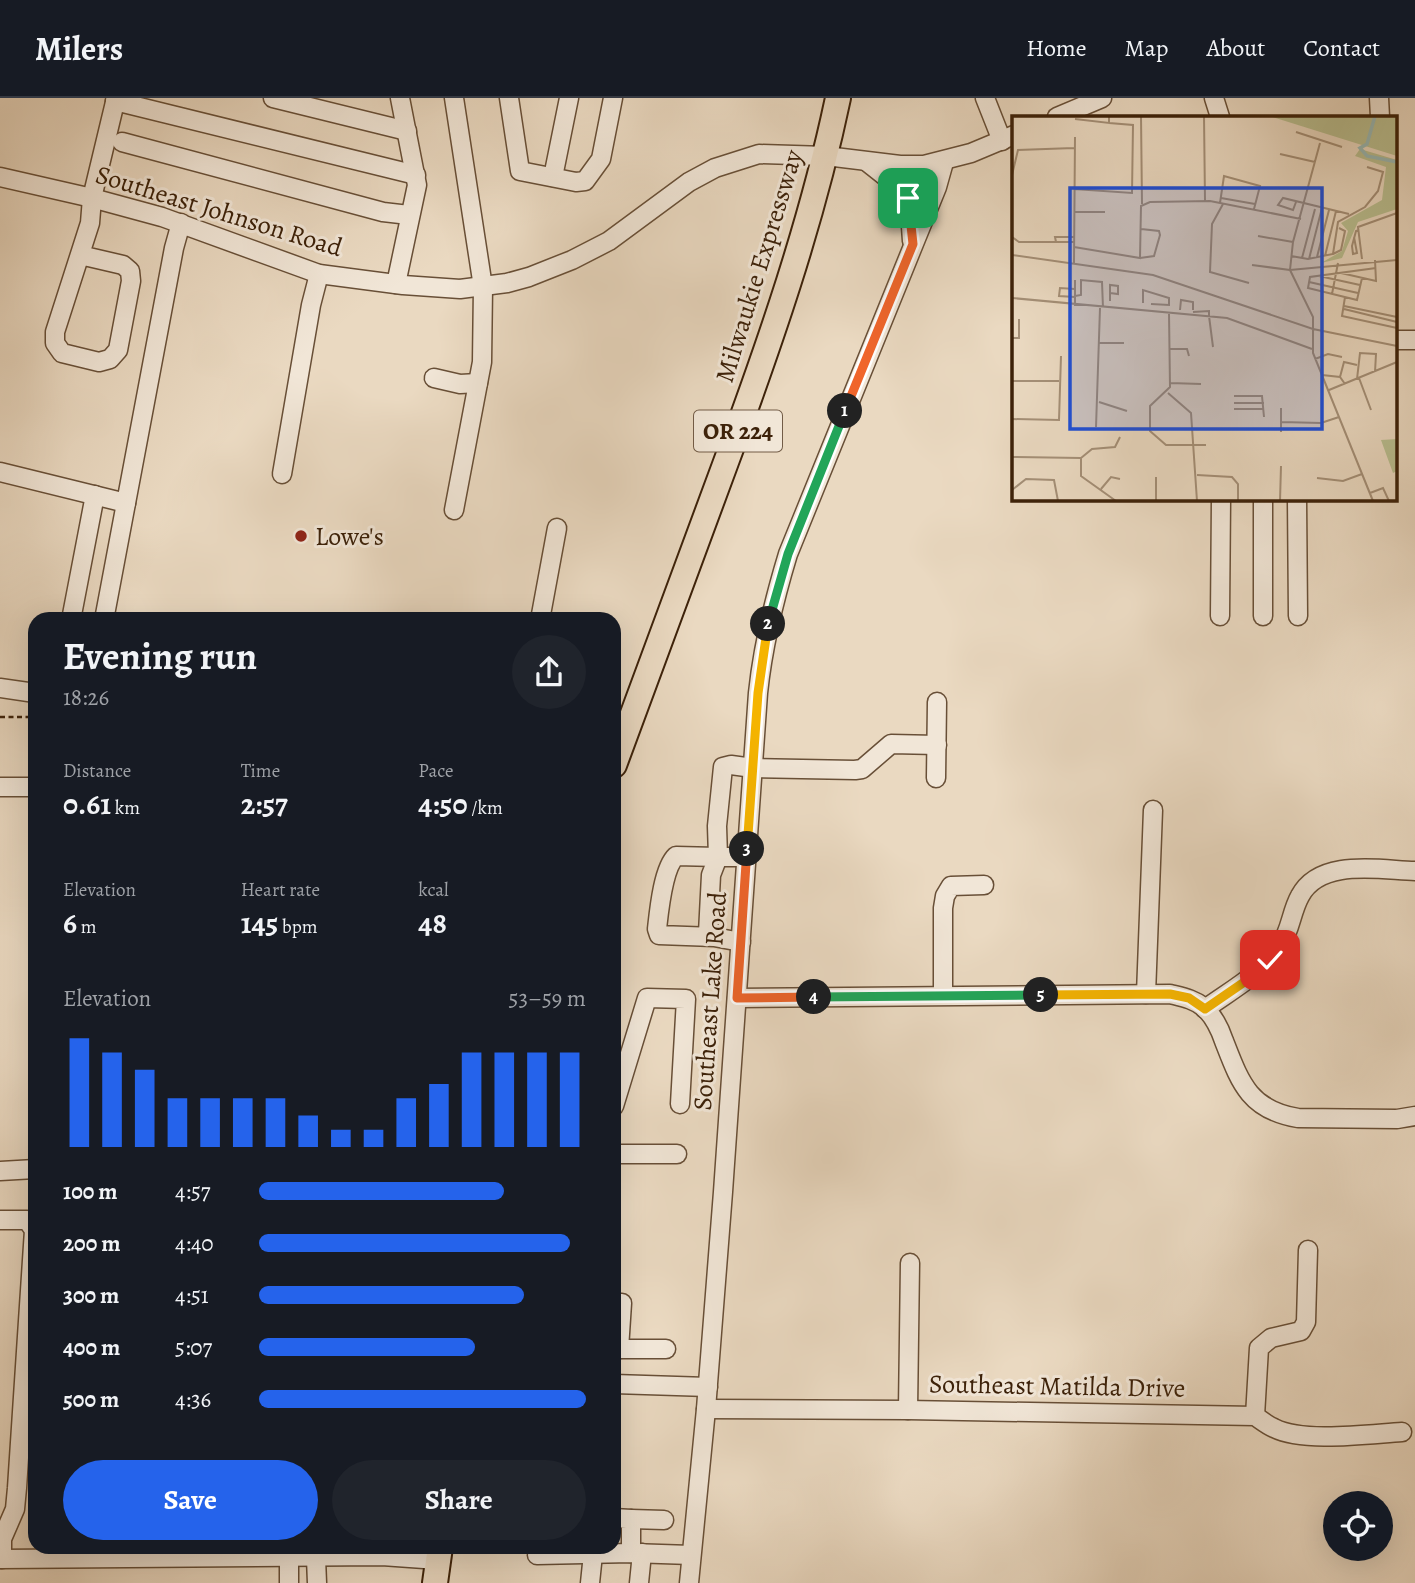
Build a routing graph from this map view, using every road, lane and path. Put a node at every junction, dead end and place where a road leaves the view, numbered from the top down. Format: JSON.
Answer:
{"nodes":[{"id":1,"x":273,"y":98,"type":"edge"},
{"id":2,"x":400,"y":98,"type":"edge"},
{"id":3,"x":454,"y":98,"type":"edge"},
{"id":4,"x":509,"y":98,"type":"edge"},
{"id":5,"x":521,"y":98,"type":"edge"},
{"id":6,"x":569,"y":98,"type":"edge"},
{"id":7,"x":613,"y":98,"type":"edge"},
{"id":8,"x":838,"y":98,"type":"edge"},
{"id":9,"x":985,"y":98,"type":"edge"},
{"id":10,"x":1101,"y":98,"type":"edge"},
{"id":11,"x":1214,"y":98,"type":"edge"},
{"id":12,"x":1379,"y":98,"type":"edge"},
{"id":13,"x":116,"y":100,"type":"edge"},
{"id":14,"x":1059,"y":116,"type":"edge"},
{"id":15,"x":1220,"y":116,"type":"edge"},
{"id":16,"x":1380,"y":116,"type":"edge"},
{"id":17,"x":514,"y":129,"type":"junction"},
{"id":18,"x":407,"y":131,"type":"junction"},
{"id":19,"x":1008,"y":138,"type":"edge"},
{"id":20,"x":121,"y":142,"type":"dead end"},
{"id":21,"x":826,"y":156,"type":"junction"},
{"id":22,"x":867,"y":162,"type":"junction"},
{"id":23,"x":944,"y":162,"type":"junction"},
{"id":24,"x":416,"y":175,"type":"junction"},
{"id":25,"x":0,"y":177,"type":"edge"},
{"id":26,"x":553,"y":177,"type":"junction"},
{"id":27,"x":92,"y":198,"type":"junction"},
{"id":28,"x":409,"y":215,"type":"junction"},
{"id":29,"x":181,"y":223,"type":"junction"},
{"id":30,"x":913,"y":244,"type":"junction"},
{"id":31,"x":80,"y":255,"type":"junction"},
{"id":32,"x":319,"y":274,"type":"junction"},
{"id":33,"x":396,"y":284,"type":"junction"},
{"id":34,"x":483,"y":287,"type":"junction"},
{"id":35,"x":434,"y":378,"type":"dead end"},
{"id":36,"x":478,"y":383,"type":"junction"},
{"id":37,"x":0,"y":472,"type":"edge"},
{"id":38,"x":282,"y":474,"type":"dead end"},
{"id":39,"x":95,"y":495,"type":"junction"},
{"id":40,"x":1221,"y":500,"type":"edge"},
{"id":41,"x":1263,"y":500,"type":"edge"},
{"id":42,"x":1297,"y":500,"type":"edge"},
{"id":43,"x":126,"y":503,"type":"junction"},
{"id":44,"x":454,"y":510,"type":"dead end"},
{"id":45,"x":556,"y":528,"type":"dead end"},
{"id":46,"x":73,"y":612,"type":"edge"},
{"id":47,"x":106,"y":612,"type":"edge"},
{"id":48,"x":541,"y":612,"type":"edge"},
{"id":49,"x":1220,"y":616,"type":"dead end"},
{"id":50,"x":1263,"y":616,"type":"dead end"},
{"id":51,"x":1298,"y":616,"type":"dead end"},
{"id":52,"x":0,"y":688,"type":"edge"},
{"id":53,"x":28,"y":693,"type":"edge"},
{"id":54,"x":937,"y":702,"type":"dead end"},
{"id":55,"x":28,"y":717,"type":"edge"},
{"id":56,"x":0,"y":718,"type":"edge"},
{"id":57,"x":937,"y":745,"type":"junction"},
{"id":58,"x":621,"y":746,"type":"edge"},
{"id":59,"x":753,"y":768,"type":"junction"},
{"id":60,"x":936,"y":778,"type":"dead end"},
{"id":61,"x":0,"y":787,"type":"edge"},
{"id":62,"x":28,"y":787,"type":"edge"},
{"id":63,"x":1153,"y":810,"type":"dead end"},
{"id":64,"x":718,"y":857,"type":"junction"},
{"id":65,"x":747,"y":857,"type":"junction"},
{"id":66,"x":1415,"y":871,"type":"edge"},
{"id":67,"x":984,"y":885,"type":"dead end"},
{"id":68,"x":711,"y":935,"type":"junction"},
{"id":69,"x":741,"y":942,"type":"junction"},
{"id":70,"x":1146,"y":994,"type":"junction"},
{"id":71,"x":943,"y":995,"type":"junction"},
{"id":72,"x":737,"y":998,"type":"junction"},
{"id":73,"x":1205,"y":1009,"type":"junction"},
{"id":74,"x":621,"y":1083,"type":"edge"},
{"id":75,"x":680,"y":1104,"type":"dead end"},
{"id":76,"x":1415,"y":1116,"type":"edge"},
{"id":77,"x":621,"y":1154,"type":"edge"},
{"id":78,"x":677,"y":1154,"type":"dead end"},
{"id":79,"x":28,"y":1169,"type":"edge"},
{"id":80,"x":0,"y":1171,"type":"edge"},
{"id":81,"x":0,"y":1220,"type":"edge"},
{"id":82,"x":28,"y":1221,"type":"edge"},
{"id":83,"x":1308,"y":1250,"type":"dead end"},
{"id":84,"x":910,"y":1263,"type":"dead end"},
{"id":85,"x":28,"y":1313,"type":"edge"},
{"id":86,"x":621,"y":1349,"type":"edge"},
{"id":87,"x":666,"y":1349,"type":"dead end"},
{"id":88,"x":621,"y":1384,"type":"edge"},
{"id":89,"x":708,"y":1387,"type":"junction"},
{"id":90,"x":706,"y":1409,"type":"junction"},
{"id":91,"x":908,"y":1410,"type":"junction"},
{"id":92,"x":1255,"y":1416,"type":"junction"},
{"id":93,"x":1402,"y":1432,"type":"dead end"},
{"id":94,"x":622,"y":1519,"type":"edge"},
{"id":95,"x":664,"y":1520,"type":"dead end"},
{"id":96,"x":621,"y":1553,"type":"edge"},
{"id":97,"x":636,"y":1553,"type":"junction"},
{"id":98,"x":115,"y":1554,"type":"edge"},
{"id":99,"x":168,"y":1554,"type":"edge"},
{"id":100,"x":337,"y":1554,"type":"edge"},
{"id":101,"x":374,"y":1554,"type":"edge"},
{"id":102,"x":565,"y":1554,"type":"edge"},
{"id":103,"x":593,"y":1554,"type":"edge"},
{"id":104,"x":537,"y":1555,"type":"dead end"},
{"id":105,"x":691,"y":1555,"type":"junction"},
{"id":106,"x":289,"y":1558,"type":"junction"},
{"id":107,"x":316,"y":1558,"type":"junction"},
{"id":108,"x":1,"y":1559,"type":"edge"},
{"id":109,"x":438,"y":1563,"type":"edge"},
{"id":110,"x":289,"y":1583,"type":"edge"},
{"id":111,"x":317,"y":1583,"type":"edge"},
{"id":112,"x":590,"y":1583,"type":"edge"},
{"id":113,"x":639,"y":1583,"type":"edge"},
{"id":114,"x":689,"y":1583,"type":"edge"}],
"edges":[{"from":1,"to":18,"type":"street"},
{"from":2,"to":18,"type":"street"},
{"from":3,"to":34,"type":"street"},
{"from":4,"to":17,"type":"street"},
{"from":5,"to":17,"type":"street"},
{"from":6,"to":26,"type":"street"},
{"from":7,"to":26,"type":"street"},
{"from":8,"to":21,"type":"highway","name":"Milwaukie Expressway","number":"OR 224"},
{"from":9,"to":19,"type":"street"},
{"from":10,"to":14,"type":"street"},
{"from":11,"to":15,"type":"street"},
{"from":12,"to":16,"type":"street"},
{"from":13,"to":24,"type":"street"},
{"from":13,"to":27,"type":"street"},
{"from":17,"to":26,"type":"street"},
{"from":18,"to":24,"type":"street"},
{"from":19,"to":23,"type":"street","name":"Southeast Johnson Road"},
{"from":20,"to":28,"type":"street"},
{"from":21,"to":22,"type":"street","name":"Southeast Johnson Road"},
{"from":21,"to":34,"type":"street","name":"Southeast Johnson Road"},
{"from":21,"to":58,"type":"highway","name":"Milwaukie Expressway","number":"OR 224"},
{"from":22,"to":23,"type":"street","name":"Southeast Johnson Road"},
{"from":22,"to":30,"type":"street"},
{"from":23,"to":30,"type":"street","name":"Southeast Lake Road"},
{"from":24,"to":28,"type":"street"},
{"from":25,"to":27,"type":"street","name":"Southeast Johnson Road"},
{"from":27,"to":29,"type":"street","name":"Southeast Johnson Road"},
{"from":27,"to":31,"type":"street"},
{"from":28,"to":33,"type":"street"},
{"from":29,"to":32,"type":"street","name":"Southeast Johnson Road"},
{"from":29,"to":43,"type":"street"},
{"from":30,"to":59,"type":"street","name":"Southeast Lake Road"},
{"from":31,"to":31,"type":"street"},
{"from":32,"to":33,"type":"street","name":"Southeast Johnson Road"},
{"from":32,"to":38,"type":"street"},
{"from":33,"to":34,"type":"street","name":"Southeast Johnson Road"},
{"from":34,"to":36,"type":"street"},
{"from":35,"to":36,"type":"street"},
{"from":36,"to":44,"type":"street"},
{"from":37,"to":39,"type":"street"},
{"from":39,"to":43,"type":"street"},
{"from":39,"to":46,"type":"street"},
{"from":40,"to":49,"type":"street"},
{"from":41,"to":50,"type":"street"},
{"from":42,"to":51,"type":"street"},
{"from":43,"to":47,"type":"street"},
{"from":45,"to":48,"type":"street"},
{"from":52,"to":53,"type":"street"},
{"from":54,"to":57,"type":"street"},
{"from":55,"to":56,"type":"path"},
{"from":57,"to":59,"type":"street"},
{"from":57,"to":60,"type":"street"},
{"from":59,"to":64,"type":"street"},
{"from":59,"to":65,"type":"street","name":"Southeast Lake Road"},
{"from":61,"to":62,"type":"street"},
{"from":63,"to":70,"type":"street"},
{"from":64,"to":65,"type":"street"},
{"from":64,"to":68,"type":"street"},
{"from":64,"to":68,"type":"street"},
{"from":65,"to":69,"type":"street","name":"Southeast Lake Road"},
{"from":66,"to":73,"type":"street"},
{"from":67,"to":71,"type":"street"},
{"from":68,"to":69,"type":"street"},
{"from":69,"to":72,"type":"street","name":"Southeast Lake Road"},
{"from":70,"to":71,"type":"street"},
{"from":70,"to":73,"type":"street"},
{"from":71,"to":72,"type":"street"},
{"from":72,"to":89,"type":"street","name":"Southeast Lake Road"},
{"from":73,"to":76,"type":"street"},
{"from":74,"to":75,"type":"street"},
{"from":77,"to":78,"type":"street"},
{"from":79,"to":80,"type":"street"},
{"from":81,"to":82,"type":"street"},
{"from":83,"to":92,"type":"street"},
{"from":84,"to":91,"type":"street"},
{"from":85,"to":108,"type":"street"},
{"from":86,"to":87,"type":"street"},
{"from":88,"to":89,"type":"street"},
{"from":89,"to":90,"type":"street","name":"Southeast Lake Road"},
{"from":90,"to":91,"type":"street","name":"Southeast Matilda Drive"},
{"from":90,"to":105,"type":"street","name":"Southeast Lake Road"},
{"from":91,"to":92,"type":"street","name":"Southeast Matilda Drive"},
{"from":92,"to":93,"type":"street","name":"Southeast Matilda Drive"},
{"from":94,"to":95,"type":"street"},
{"from":94,"to":97,"type":"street"},
{"from":96,"to":97,"type":"street"},
{"from":97,"to":105,"type":"street"},
{"from":97,"to":113,"type":"street"},
{"from":98,"to":108,"type":"street"},
{"from":99,"to":106,"type":"street"},
{"from":100,"to":107,"type":"street"},
{"from":101,"to":109,"type":"street"},
{"from":102,"to":104,"type":"street"},
{"from":103,"to":112,"type":"street"},
{"from":105,"to":114,"type":"street","name":"Southeast Lake Road"},
{"from":106,"to":107,"type":"street"},
{"from":106,"to":110,"type":"street"},
{"from":107,"to":111,"type":"street"}]}
